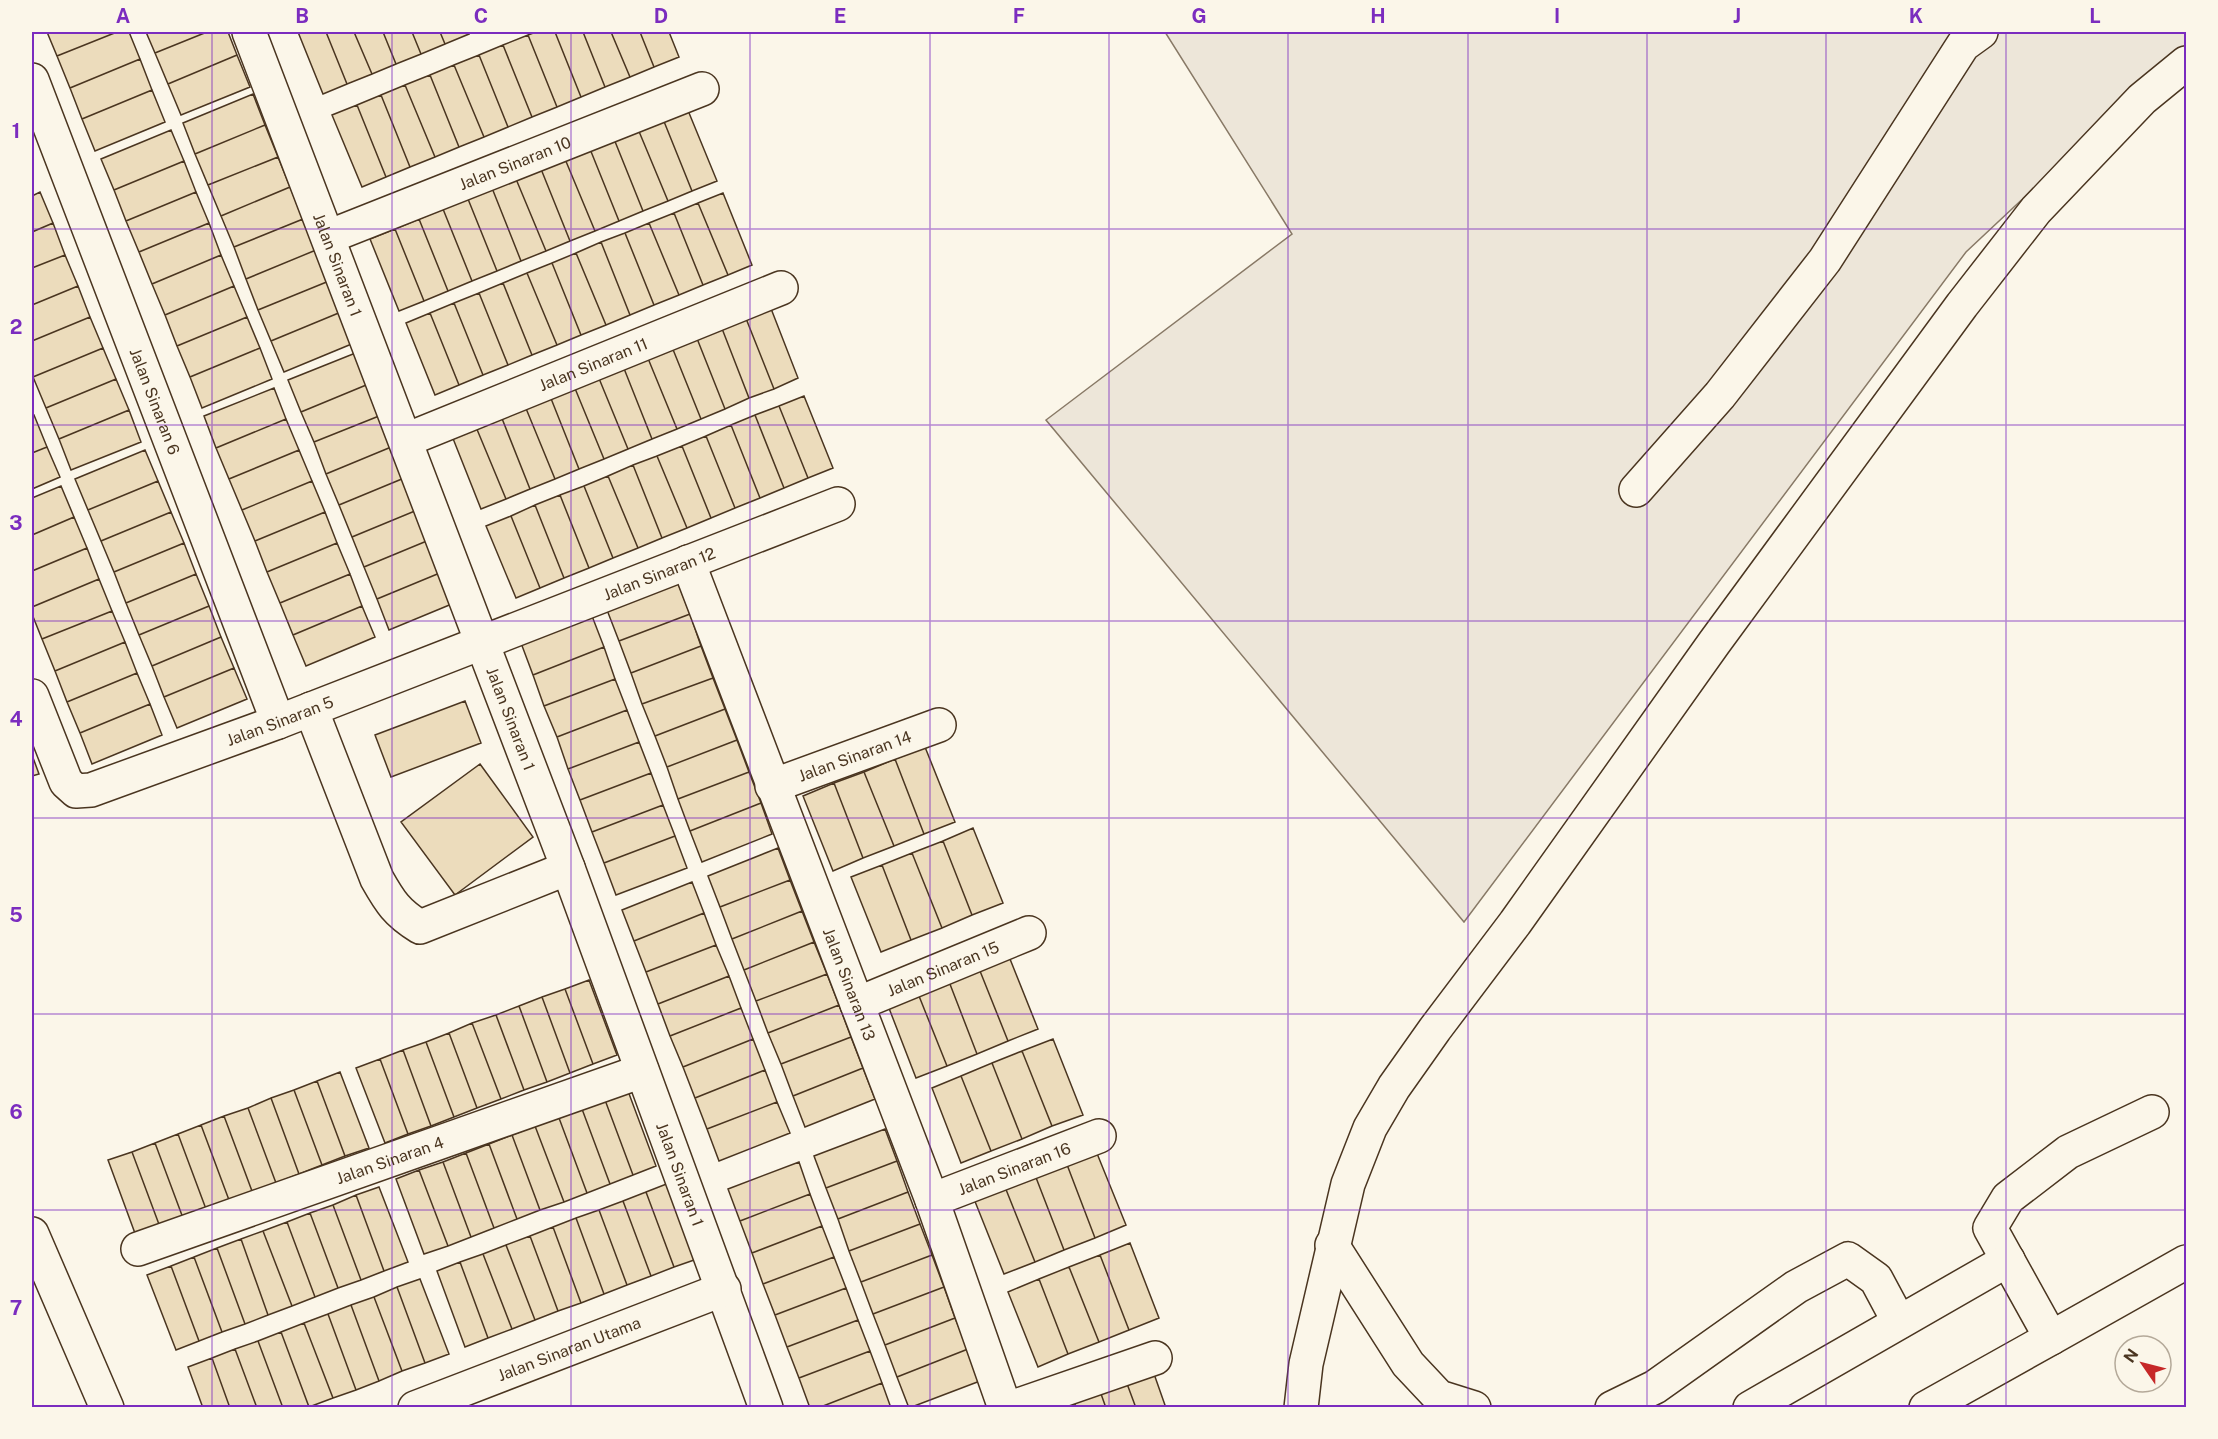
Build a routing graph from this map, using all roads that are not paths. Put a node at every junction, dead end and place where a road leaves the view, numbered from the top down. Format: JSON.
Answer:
{"nodes":[{"id":1,"x":249,"y":32,"type":"edge"},
{"id":2,"x":1981,"y":32,"type":"edge"},
{"id":3,"x":2187,"y":63,"type":"edge"},
{"id":4,"x":32,"y":80,"type":"edge"},
{"id":5,"x":702,"y":90,"type":"dead end"},
{"id":6,"x":328,"y":237,"type":"junction"},
{"id":7,"x":781,"y":288,"type":"dead end"},
{"id":8,"x":406,"y":440,"type":"junction"},
{"id":9,"x":1636,"y":490,"type":"dead end"},
{"id":10,"x":838,"y":504,"type":"dead end"},
{"id":11,"x":688,"y":562,"type":"junction"},
{"id":12,"x":481,"y":642,"type":"junction"},
{"id":13,"x":32,"y":696,"type":"edge"},
{"id":14,"x":311,"y":709,"type":"junction"},
{"id":15,"x":278,"y":722,"type":"junction"},
{"id":16,"x":939,"y":725,"type":"dead end"},
{"id":17,"x":772,"y":786,"type":"junction"},
{"id":18,"x":568,"y":868,"type":"junction"},
{"id":19,"x":1029,"y":933,"type":"dead end"},
{"id":20,"x":857,"y":1004,"type":"junction"},
{"id":21,"x":642,"y":1071,"type":"junction"},
{"id":22,"x":2152,"y":1112,"type":"dead end"},
{"id":23,"x":1099,"y":1136,"type":"dead end"},
{"id":24,"x":932,"y":1200,"type":"junction"},
{"id":25,"x":32,"y":1234,"type":"edge"},
{"id":26,"x":1332,"y":1245,"type":"junction"},
{"id":27,"x":138,"y":1249,"type":"dead end"},
{"id":28,"x":2008,"y":1260,"type":"junction"},
{"id":29,"x":2187,"y":1262,"type":"edge"},
{"id":30,"x":724,"y":1289,"type":"junction"},
{"id":31,"x":1899,"y":1322,"type":"junction"},
{"id":32,"x":2051,"y":1338,"type":"junction"},
{"id":33,"x":1155,"y":1358,"type":"dead end"},
{"id":34,"x":107,"y":1407,"type":"edge"},
{"id":35,"x":415,"y":1407,"type":"edge"},
{"id":36,"x":766,"y":1407,"type":"edge"},
{"id":37,"x":1005,"y":1407,"type":"edge"},
{"id":38,"x":1010,"y":1407,"type":"edge"},
{"id":39,"x":1301,"y":1407,"type":"edge"},
{"id":40,"x":1474,"y":1407,"type":"edge"},
{"id":41,"x":1612,"y":1407,"type":"edge"},
{"id":42,"x":1750,"y":1407,"type":"edge"},
{"id":43,"x":1926,"y":1407,"type":"edge"}],
"edges":[{"from":1,"to":6,"type":"street","name":"Jalan Sinaran 1"},
{"from":2,"to":9,"type":"street"},
{"from":3,"to":26,"type":"street"},
{"from":4,"to":15,"type":"street","name":"Jalan Sinaran 6"},
{"from":5,"to":6,"type":"street","name":"Jalan Sinaran 10"},
{"from":6,"to":8,"type":"street","name":"Jalan Sinaran 1"},
{"from":7,"to":8,"type":"street","name":"Jalan Sinaran 11"},
{"from":8,"to":12,"type":"street","name":"Jalan Sinaran 1"},
{"from":10,"to":11,"type":"street","name":"Jalan Sinaran 12"},
{"from":11,"to":12,"type":"street","name":"Jalan Sinaran 12"},
{"from":11,"to":17,"type":"street","name":"Jalan Sinaran 13"},
{"from":12,"to":14,"type":"street","name":"Jalan Sinaran 5"},
{"from":12,"to":18,"type":"street","name":"Jalan Sinaran 1"},
{"from":13,"to":15,"type":"street","name":"Jalan Sinaran 5"},
{"from":14,"to":15,"type":"street","name":"Jalan Sinaran 5"},
{"from":14,"to":18,"type":"street"},
{"from":16,"to":17,"type":"street","name":"Jalan Sinaran 14"},
{"from":17,"to":20,"type":"street","name":"Jalan Sinaran 13"},
{"from":18,"to":21,"type":"street","name":"Jalan Sinaran 1"},
{"from":19,"to":20,"type":"street","name":"Jalan Sinaran 15"},
{"from":20,"to":24,"type":"street","name":"Jalan Sinaran 13"},
{"from":21,"to":27,"type":"street","name":"Jalan Sinaran 4"},
{"from":21,"to":30,"type":"street","name":"Jalan Sinaran 1"},
{"from":22,"to":28,"type":"street"},
{"from":23,"to":24,"type":"street","name":"Jalan Sinaran 16"},
{"from":24,"to":37,"type":"street","name":"Jalan Sinaran 13"},
{"from":25,"to":34,"type":"street"},
{"from":26,"to":39,"type":"street"},
{"from":26,"to":40,"type":"street"},
{"from":28,"to":31,"type":"street"},
{"from":28,"to":32,"type":"street"},
{"from":29,"to":32,"type":"street"},
{"from":30,"to":35,"type":"street","name":"Jalan Sinaran Utama"},
{"from":30,"to":36,"type":"street","name":"Jalan Sinaran 1"},
{"from":31,"to":41,"type":"street"},
{"from":31,"to":42,"type":"street"},
{"from":32,"to":43,"type":"street"},
{"from":33,"to":38,"type":"street"}]}
